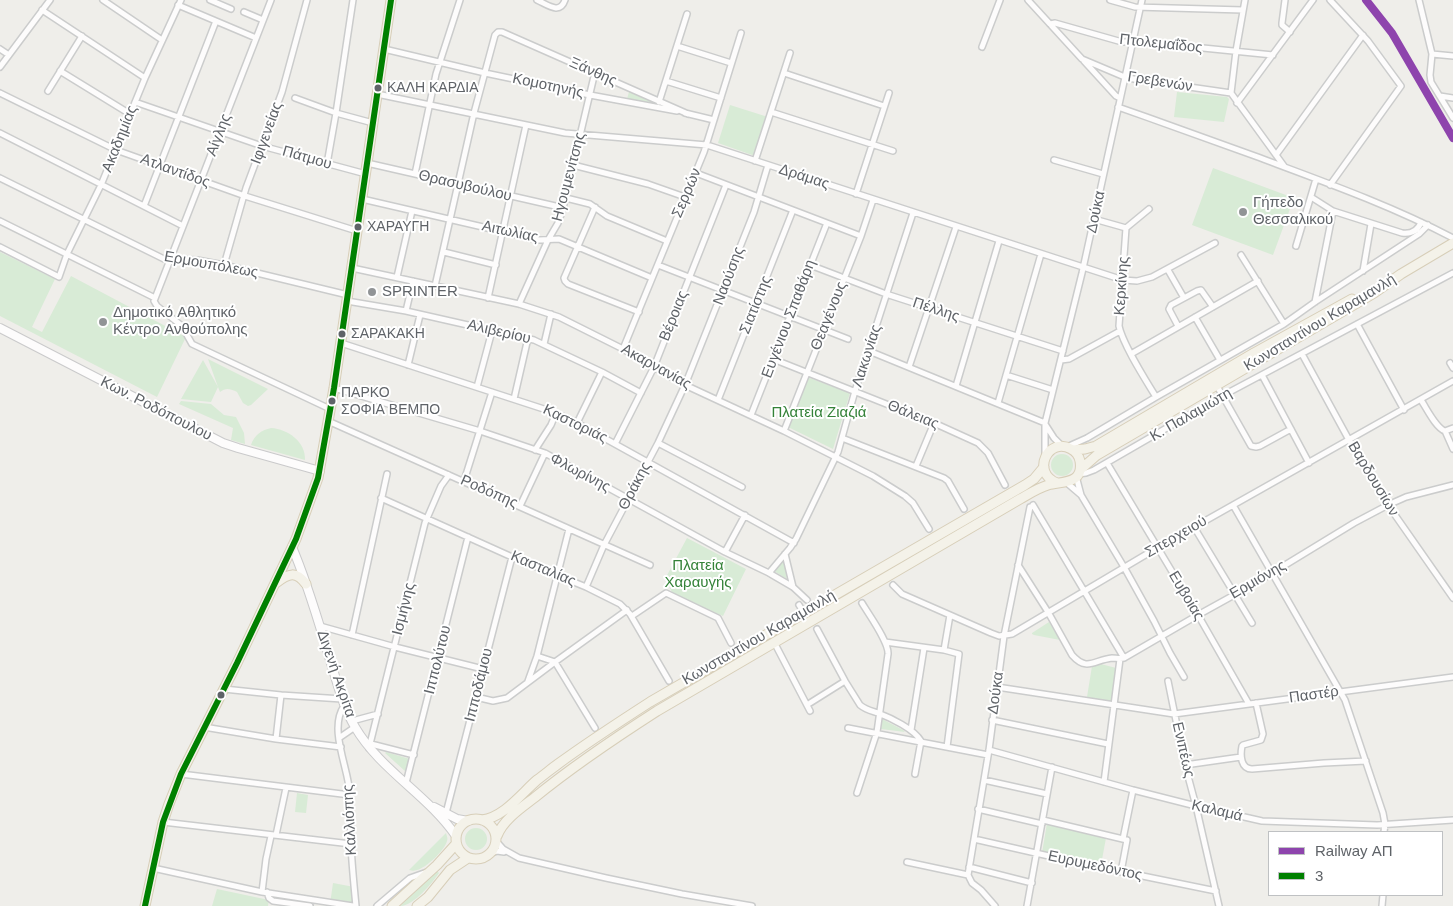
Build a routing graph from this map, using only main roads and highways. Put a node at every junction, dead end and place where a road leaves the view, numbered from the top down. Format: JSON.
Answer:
{"nodes":[{"id":1,"x":391,"y":0,"type":"edge"},
{"id":2,"x":1453,"y":243,"type":"edge"},
{"id":3,"x":1401,"y":274,"type":"junction"},
{"id":4,"x":0,"y":328,"type":"edge"},
{"id":5,"x":1067,"y":448,"type":"junction"},
{"id":6,"x":1044,"y":467,"type":"junction"},
{"id":7,"x":320,"y":471,"type":"junction"},
{"id":8,"x":1078,"y":473,"type":"junction"},
{"id":9,"x":1057,"y":483,"type":"junction"},
{"id":10,"x":292,"y":547,"type":"junction"},
{"id":11,"x":274,"y":584,"type":"junction"},
{"id":12,"x":306,"y":584,"type":"junction"},
{"id":13,"x":430,"y":805,"type":"junction"},
{"id":14,"x":482,"y":820,"type":"junction"},
{"id":15,"x":468,"y":821,"type":"junction"},
{"id":16,"x":497,"y":839,"type":"junction"},
{"id":17,"x":456,"y":840,"type":"junction"},
{"id":18,"x":468,"y":858,"type":"junction"},
{"id":19,"x":145,"y":906,"type":"edge"},
{"id":20,"x":392,"y":906,"type":"edge"},
{"id":21,"x":417,"y":906,"type":"edge"}],
"edges":[{"from":1,"to":7,"type":"main road"},
{"from":2,"to":3,"type":"main road"},
{"from":3,"to":5,"type":"main road","name":"Κωνσταντίνου Καραμανλή"},
{"from":3,"to":8,"type":"main road","name":"Κωνσταντίνου Καραμανλή"},
{"from":4,"to":7,"type":"main road","name":"Κων. Ροδόπουλου"},
{"from":5,"to":6,"type":"main road","name":"Κωνσταντίνου Καραμανλή"},
{"from":5,"to":8,"type":"main road"},
{"from":6,"to":9,"type":"main road"},
{"from":6,"to":14,"type":"main road","name":"Κωνσταντίνου Καραμανλή"},
{"from":7,"to":10,"type":"main road"},
{"from":8,"to":9,"type":"main road","name":"Κωνσταντίνου Καραμανλή"},
{"from":9,"to":16,"type":"main road","name":"Κωνσταντίνου Καραμανλή"},
{"from":10,"to":11,"type":"main road"},
{"from":10,"to":12,"type":"main road","name":"Διγενή Ακρίτα"},
{"from":11,"to":12,"type":"main road"},
{"from":11,"to":19,"type":"main road"},
{"from":12,"to":13,"type":"main road","name":"Διγενή Ακρίτα"},
{"from":13,"to":15,"type":"main road","name":"Διγενή Ακρίτα"},
{"from":13,"to":17,"type":"main road","name":"Διγενή Ακρίτα"},
{"from":14,"to":15,"type":"main road"},
{"from":14,"to":16,"type":"main road"},
{"from":15,"to":17,"type":"main road"},
{"from":16,"to":18,"type":"main road"},
{"from":17,"to":18,"type":"main road"},
{"from":17,"to":20,"type":"main road"},
{"from":18,"to":21,"type":"main road"}]}
